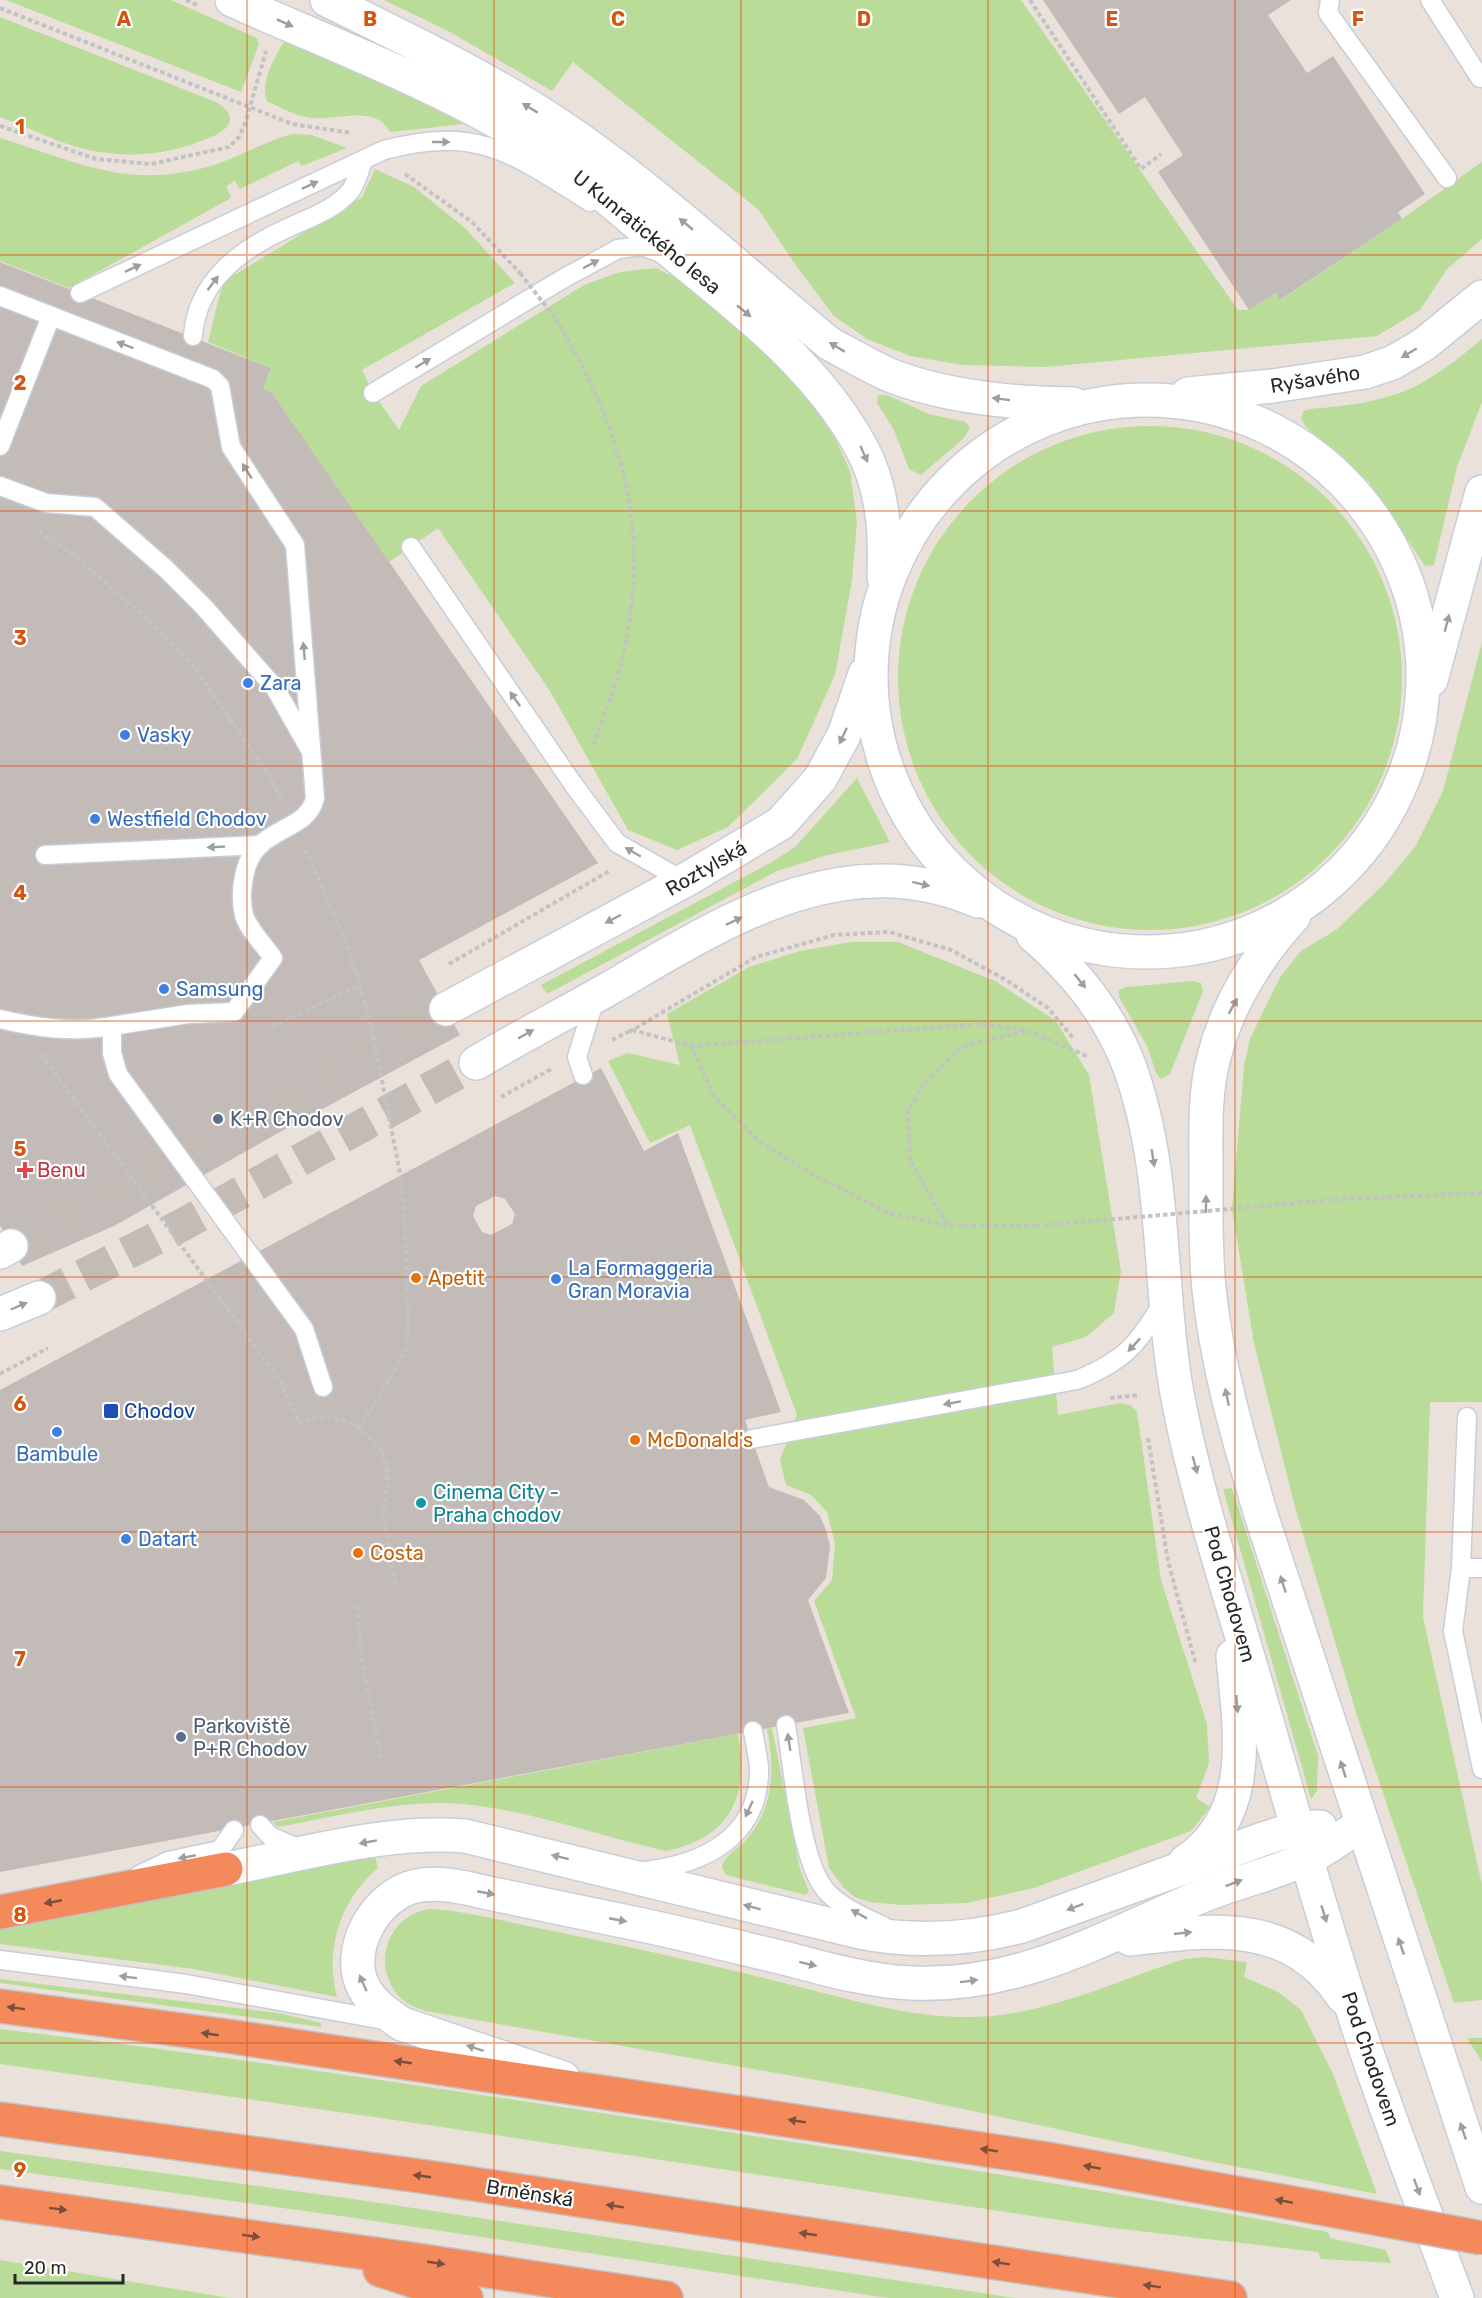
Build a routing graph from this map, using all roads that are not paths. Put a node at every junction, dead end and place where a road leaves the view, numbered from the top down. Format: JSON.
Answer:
{"nodes":[{"id":1,"x":232,"y":0,"type":"edge"},
{"id":2,"x":327,"y":0,"type":"edge"},
{"id":3,"x":1330,"y":0,"type":"edge"},
{"id":4,"x":1431,"y":0,"type":"edge"},
{"id":5,"x":1482,"y":76,"type":"edge"},
{"id":6,"x":363,"y":160,"type":"junction"},
{"id":7,"x":1446,"y":178,"type":"dead end"},
{"id":8,"x":682,"y":261,"type":"junction"},
{"id":9,"x":80,"y":293,"type":"dead end"},
{"id":10,"x":0,"y":296,"type":"edge"},
{"id":11,"x":1482,"y":297,"type":"edge"},
{"id":12,"x":51,"y":316,"type":"junction"},
{"id":13,"x":193,"y":336,"type":"dead end"},
{"id":14,"x":373,"y":393,"type":"dead end"},
{"id":15,"x":1114,"y":402,"type":"junction"},
{"id":16,"x":0,"y":446,"type":"edge"},
{"id":17,"x":0,"y":486,"type":"edge"},
{"id":18,"x":1482,"y":492,"type":"edge"},
{"id":19,"x":411,"y":547,"type":"dead end"},
{"id":20,"x":876,"y":627,"type":"junction"},
{"id":21,"x":1415,"y":740,"type":"junction"},
{"id":22,"x":312,"y":752,"type":"junction"},
{"id":23,"x":260,"y":844,"type":"junction"},
{"id":24,"x":45,"y":855,"type":"dead end"},
{"id":25,"x":684,"y":881,"type":"junction"},
{"id":26,"x":1324,"y":888,"type":"junction"},
{"id":27,"x":999,"y":910,"type":"junction"},
{"id":28,"x":596,"y":996,"type":"junction"},
{"id":29,"x":446,"y":1009,"type":"tunnel mouth"},
{"id":30,"x":0,"y":1019,"type":"edge"},
{"id":31,"x":112,"y":1026,"type":"junction"},
{"id":32,"x":476,"y":1064,"type":"tunnel mouth"},
{"id":33,"x":583,"y":1075,"type":"dead end"},
{"id":34,"x":1166,"y":1296,"type":"junction"},
{"id":35,"x":39,"y":1298,"type":"tunnel mouth"},
{"id":36,"x":0,"y":1314,"type":"edge"},
{"id":37,"x":323,"y":1388,"type":"dead end"},
{"id":38,"x":1467,"y":1417,"type":"dead end"},
{"id":39,"x":752,"y":1439,"type":"dead end"},
{"id":40,"x":1461,"y":1568,"type":"junction"},
{"id":41,"x":1482,"y":1568,"type":"edge"},
{"id":42,"x":1226,"y":1583,"type":"junction"},
{"id":43,"x":786,"y":1725,"type":"dead end"},
{"id":44,"x":753,"y":1731,"type":"dead end"},
{"id":45,"x":1482,"y":1769,"type":"edge"},
{"id":46,"x":260,"y":1825,"type":"dead end"},
{"id":47,"x":1361,"y":1825,"type":"junction"},
{"id":48,"x":234,"y":1830,"type":"dead end"},
{"id":49,"x":1302,"y":1843,"type":"junction"},
{"id":50,"x":310,"y":1853,"type":"junction"},
{"id":51,"x":226,"y":1869,"type":"joint"},
{"id":52,"x":617,"y":1871,"type":"junction"},
{"id":53,"x":1167,"y":1872,"type":"junction"},
{"id":54,"x":106,"y":1892,"type":"junction"},
{"id":55,"x":0,"y":1912,"type":"edge"},
{"id":56,"x":912,"y":1940,"type":"junction"},
{"id":57,"x":1104,"y":1942,"type":"junction"},
{"id":58,"x":0,"y":1960,"type":"edge"},
{"id":59,"x":0,"y":2006,"type":"edge"},
{"id":60,"x":1354,"y":2014,"type":"junction"},
{"id":61,"x":402,"y":2024,"type":"junction"},
{"id":62,"x":611,"y":2093,"type":"junction"},
{"id":63,"x":0,"y":2119,"type":"edge"},
{"id":64,"x":1482,"y":2187,"type":"edge"},
{"id":65,"x":0,"y":2202,"type":"edge"},
{"id":66,"x":1482,"y":2238,"type":"edge"},
{"id":67,"x":295,"y":2243,"type":"junction"},
{"id":68,"x":466,"y":2298,"type":"edge"},
{"id":69,"x":666,"y":2298,"type":"edge"},
{"id":70,"x":1230,"y":2298,"type":"edge"},
{"id":71,"x":1457,"y":2298,"type":"edge"}],
"edges":[{"from":1,"to":8,"type":"main road","name":"U Kunratického lesa","one_way":true},
{"from":15,"to":2,"type":"main road","name":"U Kunratického lesa","one_way":true},
{"from":3,"to":7,"type":"lane"},
{"from":4,"to":5,"type":"lane"},
{"from":6,"to":8,"type":"lane","one_way":true},
{"from":9,"to":6,"type":"lane","one_way":true},
{"from":13,"to":6,"type":"lane","one_way":true},
{"from":14,"to":8,"type":"lane","one_way":true},
{"from":8,"to":20,"type":"main road","name":"U Kunratického lesa","one_way":true},
{"from":10,"to":12,"type":"lane"},
{"from":11,"to":15,"type":"main road","name":"Ryšavého","one_way":true},
{"from":12,"to":16,"type":"lane"},
{"from":22,"to":12,"type":"lane","one_way":true},
{"from":15,"to":20,"type":"main road"},
{"from":15,"to":21,"type":"main road"},
{"from":17,"to":22,"type":"lane"},
{"from":21,"to":18,"type":"main road","one_way":true},
{"from":25,"to":19,"type":"lane","one_way":true},
{"from":20,"to":25,"type":"main road","name":"Roztylská","one_way":true},
{"from":20,"to":27,"type":"main road","name":"Pod Chodovem"},
{"from":21,"to":26,"type":"main road"},
{"from":22,"to":23,"type":"lane"},
{"from":23,"to":24,"type":"lane","one_way":true},
{"from":23,"to":31,"type":"lane"},
{"from":25,"to":29,"type":"main road","name":"Roztylská","one_way":true},
{"from":26,"to":27,"type":"main road"},
{"from":47,"to":26,"type":"main road","one_way":true},
{"from":28,"to":27,"type":"main road","one_way":true},
{"from":27,"to":34,"type":"main road","name":"Pod Chodovem","one_way":true},
{"from":32,"to":28,"type":"main road","one_way":true},
{"from":28,"to":33,"type":"lane"},
{"from":30,"to":31,"type":"lane"},
{"from":31,"to":37,"type":"lane"},
{"from":34,"to":39,"type":"lane","one_way":true},
{"from":34,"to":42,"type":"main road","name":"Pod Chodovem","one_way":true},
{"from":36,"to":35,"type":"main road","one_way":true},
{"from":38,"to":40,"type":"lane"},
{"from":40,"to":41,"type":"lane"},
{"from":40,"to":45,"type":"lane"},
{"from":42,"to":49,"type":"main road","name":"Pod Chodovem"},
{"from":42,"to":53,"type":"main road","one_way":true},
{"from":56,"to":43,"type":"lane","one_way":true},
{"from":44,"to":52,"type":"lane","one_way":true},
{"from":46,"to":50,"type":"lane"},
{"from":47,"to":49,"type":"main road"},
{"from":64,"to":47,"type":"main road","one_way":true},
{"from":48,"to":54,"type":"lane","one_way":true},
{"from":49,"to":53,"type":"main road"},
{"from":57,"to":49,"type":"main road","one_way":true},
{"from":49,"to":60,"type":"main road","name":"Pod Chodovem","one_way":true},
{"from":50,"to":51,"type":"main road"},
{"from":52,"to":50,"type":"main road","one_way":true},
{"from":51,"to":54,"type":"highway"},
{"from":56,"to":52,"type":"main road","one_way":true},
{"from":53,"to":56,"type":"main road","one_way":true},
{"from":54,"to":55,"type":"highway","one_way":true},
{"from":57,"to":60,"type":"main road","one_way":true},
{"from":61,"to":57,"type":"main road","one_way":true},
{"from":61,"to":58,"type":"lane","one_way":true},
{"from":62,"to":59,"type":"highway","one_way":true},
{"from":60,"to":71,"type":"main road","name":"Pod Chodovem","one_way":true},
{"from":62,"to":61,"type":"main road","one_way":true},
{"from":66,"to":62,"type":"highway","one_way":true,"bridge":true},
{"from":70,"to":63,"type":"highway","name":"Brněnská","one_way":true},
{"from":65,"to":67,"type":"highway","one_way":true},
{"from":67,"to":68,"type":"highway"},
{"from":67,"to":69,"type":"highway","one_way":true}]}
